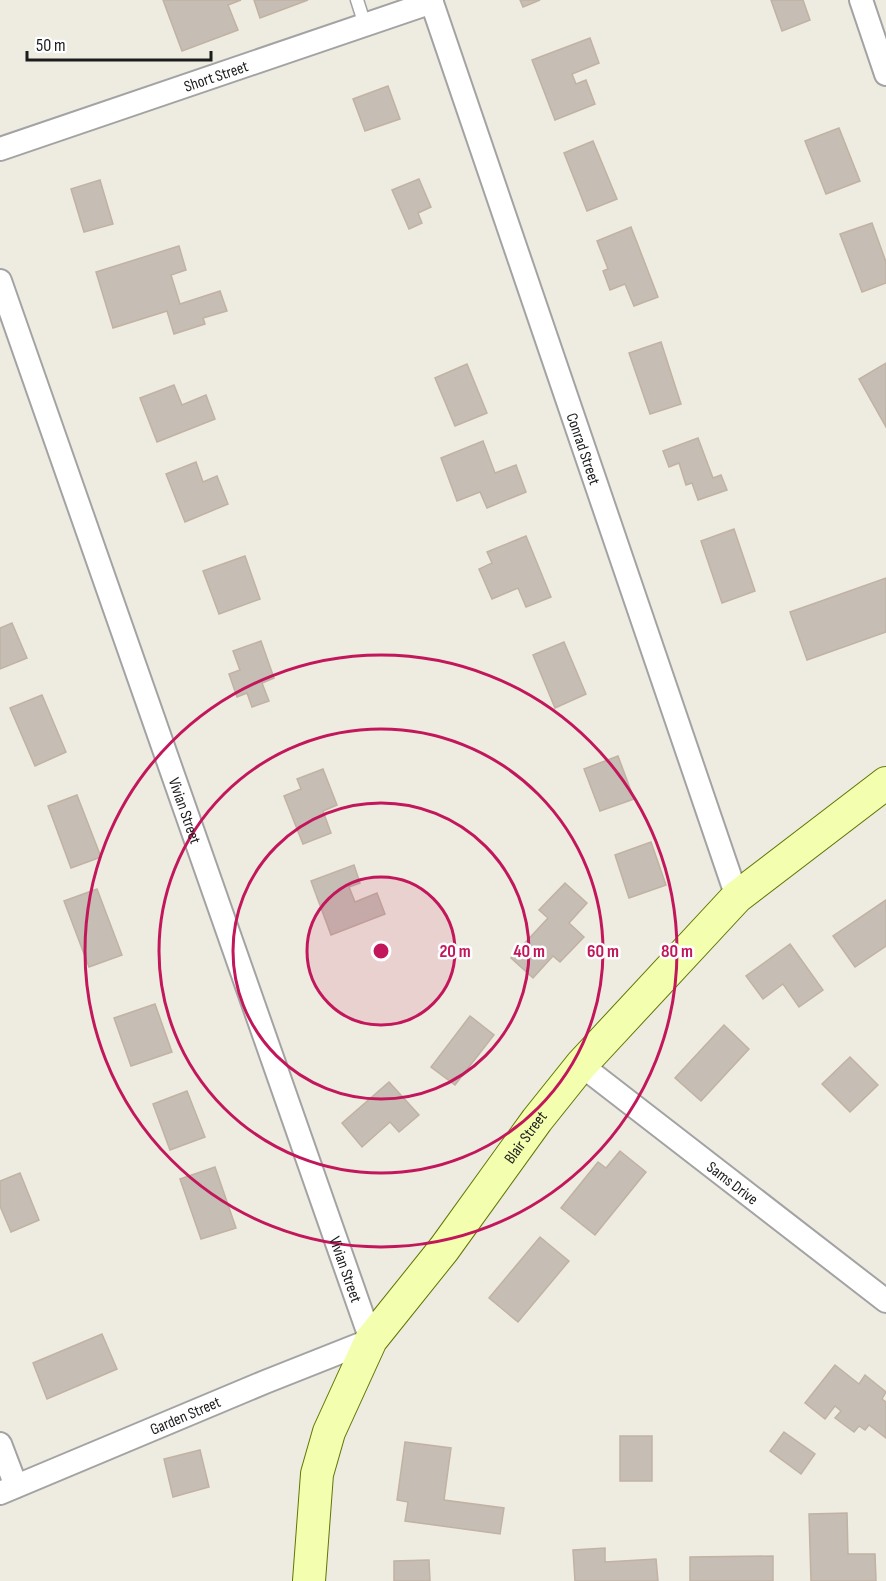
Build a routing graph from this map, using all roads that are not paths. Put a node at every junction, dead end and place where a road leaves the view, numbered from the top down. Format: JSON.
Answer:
{"nodes":[{"id":1,"x":357,"y":0,"type":"edge"},
{"id":2,"x":861,"y":0,"type":"edge"},
{"id":3,"x":432,"y":1,"type":"edge"},
{"id":4,"x":365,"y":25,"type":"junction"},
{"id":5,"x":886,"y":74,"type":"edge"},
{"id":6,"x":0,"y":149,"type":"edge"},
{"id":7,"x":0,"y":281,"type":"edge"},
{"id":8,"x":886,"y":783,"type":"edge"},
{"id":9,"x":737,"y":897,"type":"junction"},
{"id":10,"x":580,"y":1065,"type":"junction"},
{"id":11,"x":886,"y":1301,"type":"edge"},
{"id":12,"x":371,"y":1340,"type":"junction"},
{"id":13,"x":0,"y":1444,"type":"edge"},
{"id":14,"x":8,"y":1489,"type":"edge"},
{"id":15,"x":309,"y":1581,"type":"edge"}],
"edges":[{"from":1,"to":4,"type":"lane"},
{"from":2,"to":5,"type":"street"},
{"from":3,"to":4,"type":"street","name":"Short Street"},
{"from":3,"to":9,"type":"street","name":"Conrad Street"},
{"from":4,"to":6,"type":"street","name":"Short Street"},
{"from":7,"to":12,"type":"street","name":"Vivian Street"},
{"from":8,"to":9,"type":"street","name":"Blair Street"},
{"from":9,"to":10,"type":"street","name":"Blair Street"},
{"from":10,"to":11,"type":"street","name":"Sams Drive"},
{"from":10,"to":12,"type":"street","name":"Blair Street"},
{"from":12,"to":14,"type":"street","name":"Garden Street"},
{"from":12,"to":15,"type":"street","name":"Blair Street"},
{"from":13,"to":14,"type":"street"}]}
